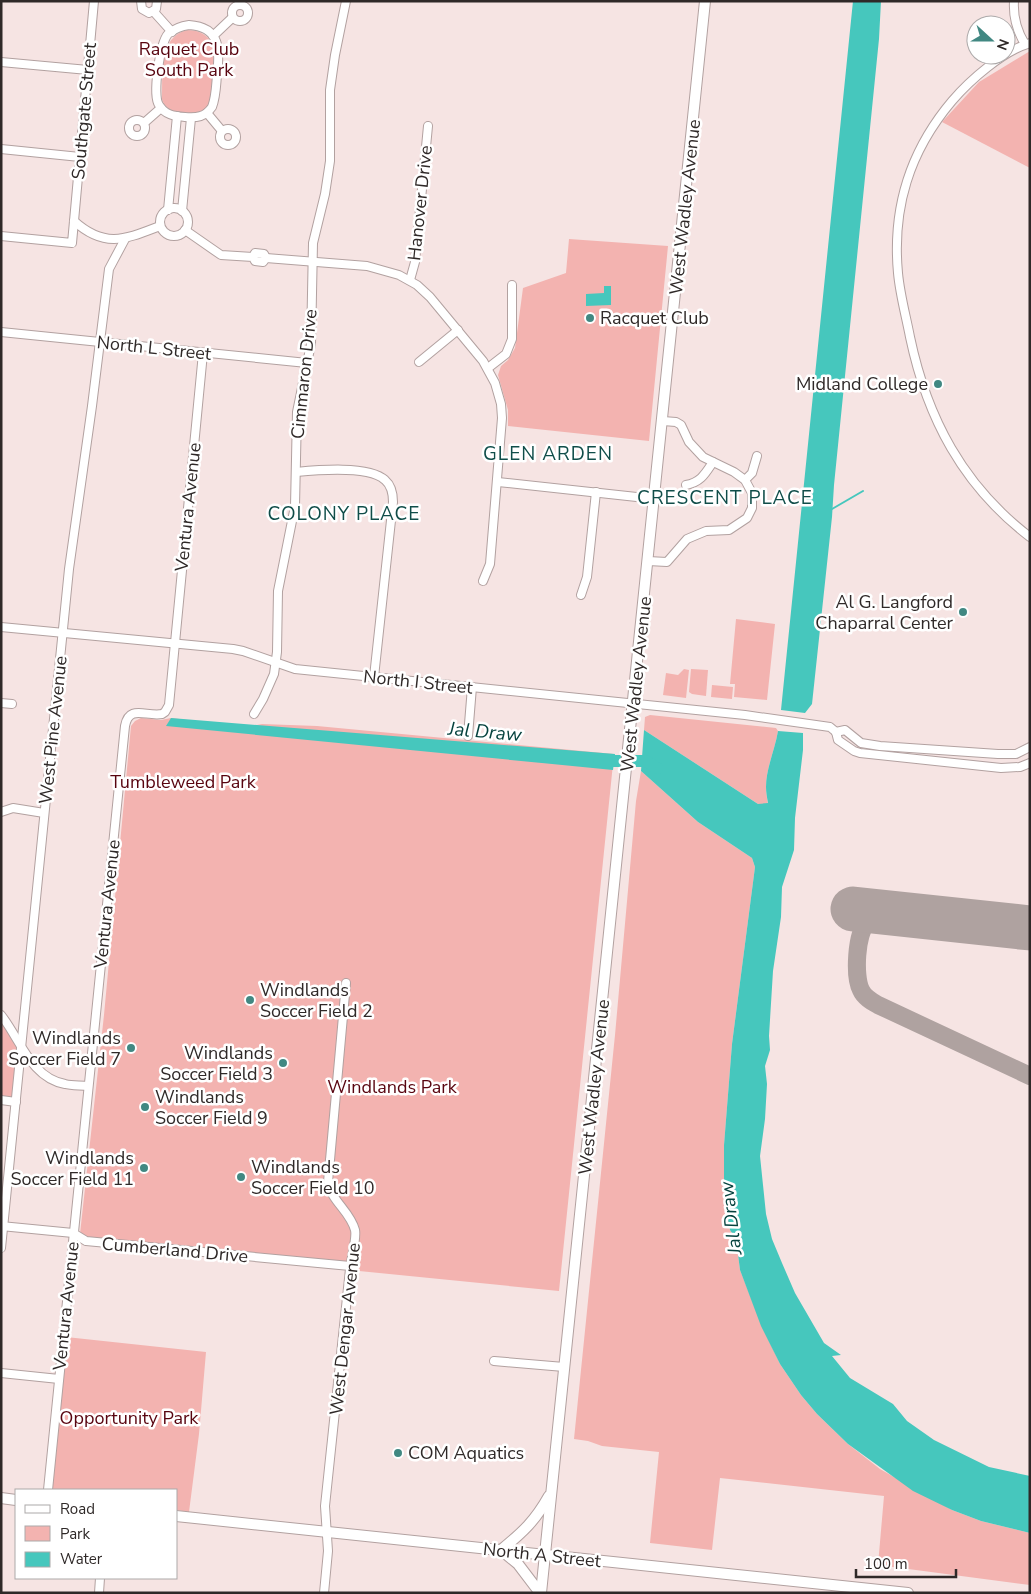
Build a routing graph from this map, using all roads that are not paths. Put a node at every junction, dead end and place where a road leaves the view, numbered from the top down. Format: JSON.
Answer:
{"nodes":[{"id":1,"x":94,"y":1,"type":"edge"},
{"id":2,"x":141,"y":1,"type":"edge"},
{"id":3,"x":157,"y":1,"type":"edge"},
{"id":4,"x":346,"y":1,"type":"edge"},
{"id":5,"x":705,"y":1,"type":"edge"},
{"id":6,"x":1014,"y":1,"type":"edge"},
{"id":7,"x":154,"y":12,"type":"junction"},
{"id":8,"x":232,"y":18,"type":"dead end"},
{"id":9,"x":172,"y":32,"type":"junction"},
{"id":10,"x":212,"y":36,"type":"junction"},
{"id":11,"x":1028,"y":44,"type":"edge"},
{"id":12,"x":1,"y":62,"type":"edge"},
{"id":13,"x":88,"y":70,"type":"junction"},
{"id":14,"x":162,"y":108,"type":"junction"},
{"id":15,"x":207,"y":113,"type":"junction"},
{"id":16,"x":176,"y":116,"type":"junction"},
{"id":17,"x":191,"y":118,"type":"junction"},
{"id":18,"x":144,"y":123,"type":"dead end"},
{"id":19,"x":428,"y":126,"type":"dead end"},
{"id":20,"x":222,"y":131,"type":"dead end"},
{"id":21,"x":1,"y":149,"type":"edge"},
{"id":22,"x":80,"y":157,"type":"junction"},
{"id":23,"x":168,"y":210,"type":"junction"},
{"id":24,"x":182,"y":211,"type":"junction"},
{"id":25,"x":74,"y":221,"type":"junction"},
{"id":26,"x":160,"y":226,"type":"junction"},
{"id":27,"x":185,"y":230,"type":"junction"},
{"id":28,"x":1,"y":236,"type":"edge"},
{"id":29,"x":125,"y":239,"type":"junction"},
{"id":30,"x":312,"y":263,"type":"junction"},
{"id":31,"x":410,"y":280,"type":"junction"},
{"id":32,"x":512,"y":285,"type":"dead end"},
{"id":33,"x":458,"y":330,"type":"junction"},
{"id":34,"x":1,"y":332,"type":"edge"},
{"id":35,"x":100,"y":342,"type":"junction"},
{"id":36,"x":203,"y":352,"type":"junction"},
{"id":37,"x":419,"y":362,"type":"dead end"},
{"id":38,"x":307,"y":363,"type":"junction"},
{"id":39,"x":488,"y":368,"type":"junction"},
{"id":40,"x":663,"y":421,"type":"junction"},
{"id":41,"x":757,"y":456,"type":"dead end"},
{"id":42,"x":712,"y":462,"type":"junction"},
{"id":43,"x":296,"y":472,"type":"junction"},
{"id":44,"x":745,"y":480,"type":"junction"},
{"id":45,"x":498,"y":482,"type":"junction"},
{"id":46,"x":686,"y":484,"type":"dead end"},
{"id":47,"x":596,"y":492,"type":"junction"},
{"id":48,"x":655,"y":498,"type":"junction"},
{"id":49,"x":1030,"y":537,"type":"edge"},
{"id":50,"x":648,"y":560,"type":"junction"},
{"id":51,"x":483,"y":581,"type":"dead end"},
{"id":52,"x":581,"y":595,"type":"dead end"},
{"id":53,"x":1,"y":627,"type":"edge"},
{"id":54,"x":63,"y":632,"type":"junction"},
{"id":55,"x":175,"y":644,"type":"junction"},
{"id":56,"x":276,"y":663,"type":"junction"},
{"id":57,"x":374,"y":677,"type":"junction"},
{"id":58,"x":472,"y":687,"type":"junction"},
{"id":59,"x":1,"y":703,"type":"edge"},
{"id":60,"x":12,"y":704,"type":"dead end"},
{"id":61,"x":634,"y":704,"type":"junction"},
{"id":62,"x":254,"y":714,"type":"dead end"},
{"id":63,"x":836,"y":732,"type":"junction"},
{"id":64,"x":468,"y":736,"type":"dead end"},
{"id":65,"x":1030,"y":747,"type":"edge"},
{"id":66,"x":949,"y":751,"type":"junction"},
{"id":67,"x":947,"y":762,"type":"junction"},
{"id":68,"x":1030,"y":763,"type":"edge"},
{"id":69,"x":1,"y":812,"type":"edge"},
{"id":70,"x":44,"y":813,"type":"junction"},
{"id":71,"x":346,"y":983,"type":"dead end"},
{"id":72,"x":1,"y":1015,"type":"edge"},
{"id":73,"x":21,"y":1046,"type":"junction"},
{"id":74,"x":88,"y":1086,"type":"junction"},
{"id":75,"x":1,"y":1100,"type":"edge"},
{"id":76,"x":16,"y":1102,"type":"junction"},
{"id":77,"x":2,"y":1226,"type":"edge"},
{"id":78,"x":73,"y":1233,"type":"junction"},
{"id":79,"x":1,"y":1248,"type":"edge"},
{"id":80,"x":350,"y":1266,"type":"junction"},
{"id":81,"x":494,"y":1361,"type":"dead end"},
{"id":82,"x":564,"y":1367,"type":"junction"},
{"id":83,"x":1,"y":1373,"type":"edge"},
{"id":84,"x":59,"y":1379,"type":"junction"},
{"id":85,"x":48,"y":1489,"type":"edge"},
{"id":86,"x":551,"y":1492,"type":"junction"},
{"id":87,"x":1,"y":1498,"type":"edge"},
{"id":88,"x":15,"y":1500,"type":"edge"},
{"id":89,"x":178,"y":1516,"type":"edge"},
{"id":90,"x":326,"y":1532,"type":"junction"},
{"id":91,"x":501,"y":1550,"type":"junction"},
{"id":92,"x":545,"y":1555,"type":"junction"},
{"id":93,"x":100,"y":1579,"type":"edge"},
{"id":94,"x":99,"y":1593,"type":"edge"},
{"id":95,"x":324,"y":1593,"type":"edge"},
{"id":96,"x":541,"y":1593,"type":"edge"},
{"id":97,"x":908,"y":1593,"type":"edge"}],
"edges":[{"from":1,"to":13,"type":"street","name":"Southgate Street"},
{"from":2,"to":7,"type":"street"},
{"from":3,"to":7,"type":"street"},
{"from":4,"to":30,"type":"street","name":"Cimmaron Drive"},
{"from":5,"to":40,"type":"main road","name":"West Wadley Avenue"},
{"from":6,"to":11,"type":"street"},
{"from":7,"to":9,"type":"street"},
{"from":8,"to":10,"type":"street"},
{"from":9,"to":10,"type":"street"},
{"from":9,"to":14,"type":"street"},
{"from":10,"to":15,"type":"street"},
{"from":11,"to":49,"type":"street"},
{"from":12,"to":13,"type":"street"},
{"from":13,"to":22,"type":"street","name":"Southgate Street"},
{"from":14,"to":16,"type":"street"},
{"from":14,"to":18,"type":"street"},
{"from":15,"to":17,"type":"street"},
{"from":15,"to":20,"type":"street"},
{"from":16,"to":17,"type":"street"},
{"from":16,"to":23,"type":"street"},
{"from":17,"to":24,"type":"street"},
{"from":19,"to":31,"type":"street","name":"Hanover Drive"},
{"from":21,"to":22,"type":"street"},
{"from":22,"to":25,"type":"street","name":"Southgate Street"},
{"from":23,"to":24,"type":"street"},
{"from":23,"to":26,"type":"street"},
{"from":24,"to":27,"type":"street"},
{"from":25,"to":28,"type":"street","name":"Southgate Street"},
{"from":25,"to":29,"type":"street"},
{"from":26,"to":27,"type":"street"},
{"from":26,"to":29,"type":"street"},
{"from":27,"to":30,"type":"street"},
{"from":29,"to":35,"type":"street","name":"West Pine Avenue"},
{"from":30,"to":31,"type":"street"},
{"from":30,"to":38,"type":"street","name":"Cimmaron Drive"},
{"from":31,"to":33,"type":"street"},
{"from":32,"to":39,"type":"street"},
{"from":33,"to":37,"type":"street"},
{"from":33,"to":39,"type":"street"},
{"from":34,"to":35,"type":"street","name":"North L Street"},
{"from":35,"to":36,"type":"street","name":"North L Street"},
{"from":35,"to":54,"type":"street","name":"West Pine Avenue"},
{"from":36,"to":38,"type":"street","name":"North L Street"},
{"from":36,"to":55,"type":"street","name":"Ventura Avenue"},
{"from":38,"to":43,"type":"street","name":"Cimmaron Drive"},
{"from":39,"to":45,"type":"street"},
{"from":40,"to":42,"type":"street"},
{"from":40,"to":48,"type":"main road","name":"West Wadley Avenue"},
{"from":41,"to":44,"type":"street"},
{"from":42,"to":44,"type":"street"},
{"from":42,"to":46,"type":"street"},
{"from":43,"to":56,"type":"street","name":"Cimmaron Drive"},
{"from":43,"to":57,"type":"street"},
{"from":44,"to":50,"type":"street"},
{"from":45,"to":47,"type":"street"},
{"from":45,"to":51,"type":"street"},
{"from":47,"to":48,"type":"street"},
{"from":47,"to":52,"type":"street"},
{"from":48,"to":50,"type":"main road","name":"West Wadley Avenue"},
{"from":50,"to":61,"type":"main road","name":"West Wadley Avenue"},
{"from":53,"to":54,"type":"street","name":"North I Street"},
{"from":54,"to":55,"type":"street","name":"North I Street"},
{"from":54,"to":70,"type":"street","name":"West Pine Avenue"},
{"from":55,"to":56,"type":"street","name":"North I Street"},
{"from":55,"to":74,"type":"street","name":"Ventura Avenue"},
{"from":56,"to":57,"type":"street","name":"North I Street"},
{"from":56,"to":62,"type":"street","name":"Cimmaron Drive"},
{"from":57,"to":58,"type":"street","name":"North I Street"},
{"from":58,"to":61,"type":"street","name":"North I Street"},
{"from":58,"to":64,"type":"street"},
{"from":59,"to":60,"type":"street"},
{"from":61,"to":63,"type":"street","name":"North I Street"},
{"from":61,"to":82,"type":"main road","name":"West Wadley Avenue"},
{"from":63,"to":66,"type":"street","name":"North I Street"},
{"from":63,"to":67,"type":"street"},
{"from":65,"to":66,"type":"street"},
{"from":66,"to":67,"type":"street"},
{"from":67,"to":68,"type":"street"},
{"from":69,"to":70,"type":"street"},
{"from":70,"to":73,"type":"street","name":"West Pine Avenue"},
{"from":71,"to":80,"type":"street","name":"West Dengar Avenue"},
{"from":72,"to":73,"type":"street"},
{"from":73,"to":74,"type":"street"},
{"from":73,"to":76,"type":"street","name":"West Pine Avenue"},
{"from":74,"to":78,"type":"street","name":"Ventura Avenue"},
{"from":75,"to":76,"type":"street"},
{"from":76,"to":77,"type":"street","name":"West Pine Avenue"},
{"from":77,"to":78,"type":"street","name":"Cumberland Drive"},
{"from":77,"to":79,"type":"street","name":"West Pine Avenue"},
{"from":78,"to":80,"type":"street","name":"Cumberland Drive"},
{"from":78,"to":84,"type":"street","name":"Ventura Avenue"},
{"from":80,"to":90,"type":"street","name":"West Dengar Avenue"},
{"from":81,"to":82,"type":"street"},
{"from":82,"to":86,"type":"main road","name":"West Wadley Avenue"},
{"from":83,"to":84,"type":"street"},
{"from":84,"to":85,"type":"street","name":"Ventura Avenue"},
{"from":86,"to":91,"type":"main road"},
{"from":86,"to":92,"type":"main road","name":"West Wadley Avenue"},
{"from":87,"to":88,"type":"main road"},
{"from":89,"to":90,"type":"main road","name":"North A Street"},
{"from":90,"to":91,"type":"main road","name":"North A Street"},
{"from":90,"to":95,"type":"street","name":"West Dengar Avenue"},
{"from":91,"to":92,"type":"main road","name":"North A Street"},
{"from":91,"to":96,"type":"main road"},
{"from":92,"to":96,"type":"main road","name":"West Wadley Avenue"},
{"from":92,"to":97,"type":"main road","name":"North A Street"},
{"from":93,"to":94,"type":"street"}]}
